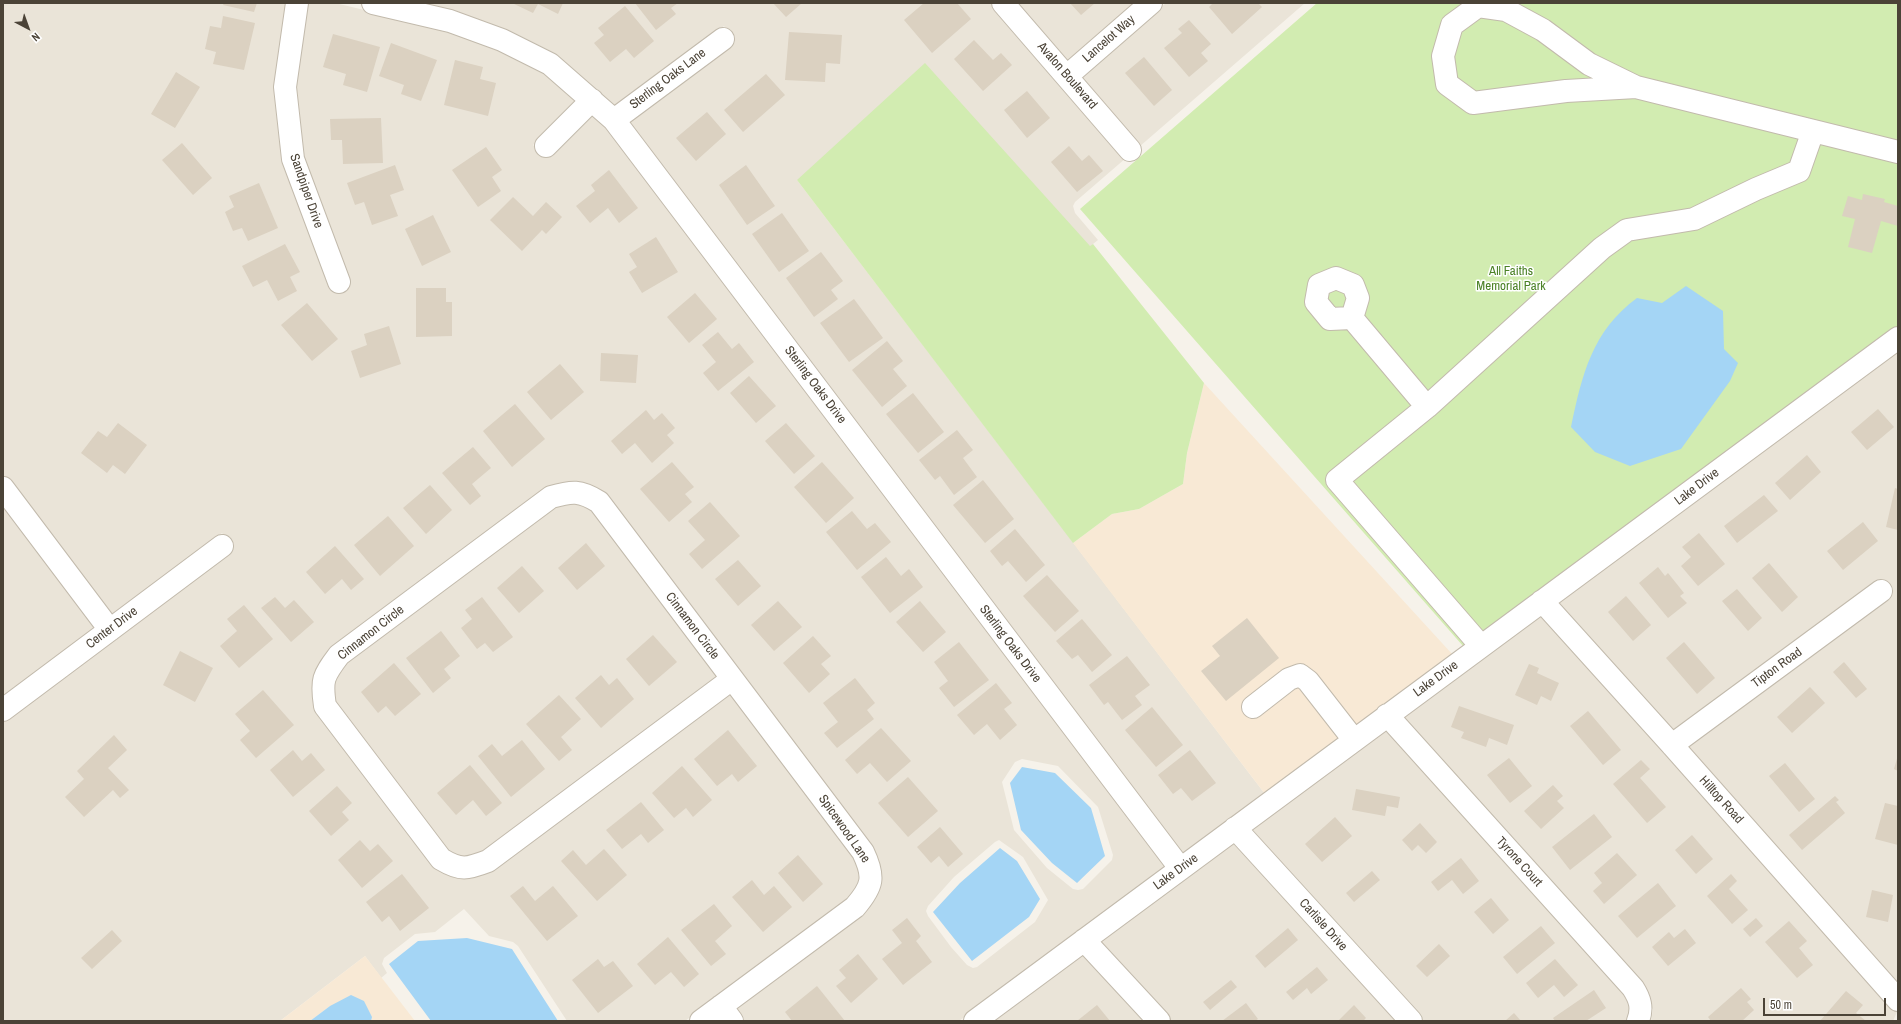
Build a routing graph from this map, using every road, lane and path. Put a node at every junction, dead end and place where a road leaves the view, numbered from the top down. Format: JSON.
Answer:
{"nodes":[{"id":1,"x":297,"y":3,"type":"edge"},
{"id":2,"x":373,"y":3,"type":"edge"},
{"id":3,"x":1003,"y":3,"type":"edge"},
{"id":4,"x":1151,"y":3,"type":"edge"},
{"id":5,"x":723,"y":39,"type":"dead end"},
{"id":6,"x":1067,"y":76,"type":"junction"},
{"id":7,"x":1636,"y":87,"type":"junction"},
{"id":8,"x":592,"y":100,"type":"junction"},
{"id":9,"x":614,"y":120,"type":"junction"},
{"id":10,"x":1813,"y":131,"type":"junction"},
{"id":11,"x":546,"y":146,"type":"dead end"},
{"id":12,"x":1130,"y":150,"type":"dead end"},
{"id":13,"x":1898,"y":152,"type":"edge"},
{"id":14,"x":339,"y":282,"type":"dead end"},
{"id":15,"x":1352,"y":318,"type":"dead end"},
{"id":16,"x":1898,"y":338,"type":"edge"},
{"id":17,"x":1427,"y":407,"type":"junction"},
{"id":18,"x":3,"y":488,"type":"edge"},
{"id":19,"x":222,"y":546,"type":"dead end"},
{"id":20,"x":1881,"y":591,"type":"dead end"},
{"id":21,"x":1542,"y":601,"type":"junction"},
{"id":22,"x":110,"y":630,"type":"junction"},
{"id":23,"x":1481,"y":646,"type":"junction"},
{"id":24,"x":732,"y":679,"type":"junction"},
{"id":25,"x":1253,"y":707,"type":"dead end"},
{"id":26,"x":3,"y":710,"type":"edge"},
{"id":27,"x":1387,"y":715,"type":"junction"},
{"id":28,"x":1354,"y":740,"type":"junction"},
{"id":29,"x":1672,"y":745,"type":"junction"},
{"id":30,"x":1235,"y":828,"type":"junction"},
{"id":31,"x":1180,"y":868,"type":"junction"},
{"id":32,"x":1084,"y":940,"type":"junction"},
{"id":33,"x":1898,"y":1000,"type":"edge"},
{"id":34,"x":726,"y":1014,"type":"edge"},
{"id":35,"x":1640,"y":1017,"type":"edge"},
{"id":36,"x":701,"y":1021,"type":"edge"},
{"id":37,"x":975,"y":1021,"type":"edge"},
{"id":38,"x":1159,"y":1021,"type":"edge"},
{"id":39,"x":1411,"y":1021,"type":"edge"}],
"edges":[{"from":1,"to":14,"type":"street","name":"Sandpiper Drive"},
{"from":2,"to":8,"type":"street","name":"Sterling Oaks Drive"},
{"from":3,"to":6,"type":"street","name":"Avalon Boulevard"},
{"from":4,"to":6,"type":"street","name":"Lancelot Way"},
{"from":5,"to":9,"type":"street","name":"Sterling Oaks Lane"},
{"from":6,"to":12,"type":"street","name":"Avalon Boulevard"},
{"from":7,"to":7,"type":"street"},
{"from":7,"to":10,"type":"street"},
{"from":8,"to":9,"type":"street","name":"Sterling Oaks Drive"},
{"from":8,"to":11,"type":"street"},
{"from":9,"to":31,"type":"street","name":"Sterling Oaks Drive"},
{"from":10,"to":13,"type":"street"},
{"from":10,"to":17,"type":"street"},
{"from":15,"to":17,"type":"street"},
{"from":16,"to":21,"type":"street","name":"Lake Drive"},
{"from":17,"to":23,"type":"street"},
{"from":18,"to":22,"type":"street"},
{"from":19,"to":22,"type":"street","name":"Center Drive"},
{"from":20,"to":29,"type":"street","name":"Tipton Road"},
{"from":21,"to":23,"type":"street","name":"Lake Drive"},
{"from":21,"to":29,"type":"street","name":"Hilltop Road"},
{"from":22,"to":26,"type":"street","name":"Center Drive"},
{"from":23,"to":27,"type":"street","name":"Lake Drive"},
{"from":24,"to":24,"type":"street","name":"Cinnamon Circle"},
{"from":24,"to":34,"type":"street","name":"Spicewood Lane"},
{"from":25,"to":28,"type":"street"},
{"from":27,"to":28,"type":"street","name":"Lake Drive"},
{"from":27,"to":35,"type":"street","name":"Tyrone Court"},
{"from":28,"to":30,"type":"street","name":"Lake Drive"},
{"from":29,"to":33,"type":"street","name":"Hilltop Road"},
{"from":30,"to":31,"type":"street","name":"Lake Drive"},
{"from":30,"to":39,"type":"street","name":"Carlisle Drive"},
{"from":31,"to":32,"type":"street","name":"Lake Drive"},
{"from":32,"to":37,"type":"street","name":"Lake Drive"},
{"from":32,"to":38,"type":"street"},
{"from":34,"to":36,"type":"street","name":"Spicewood Lane"}]}
